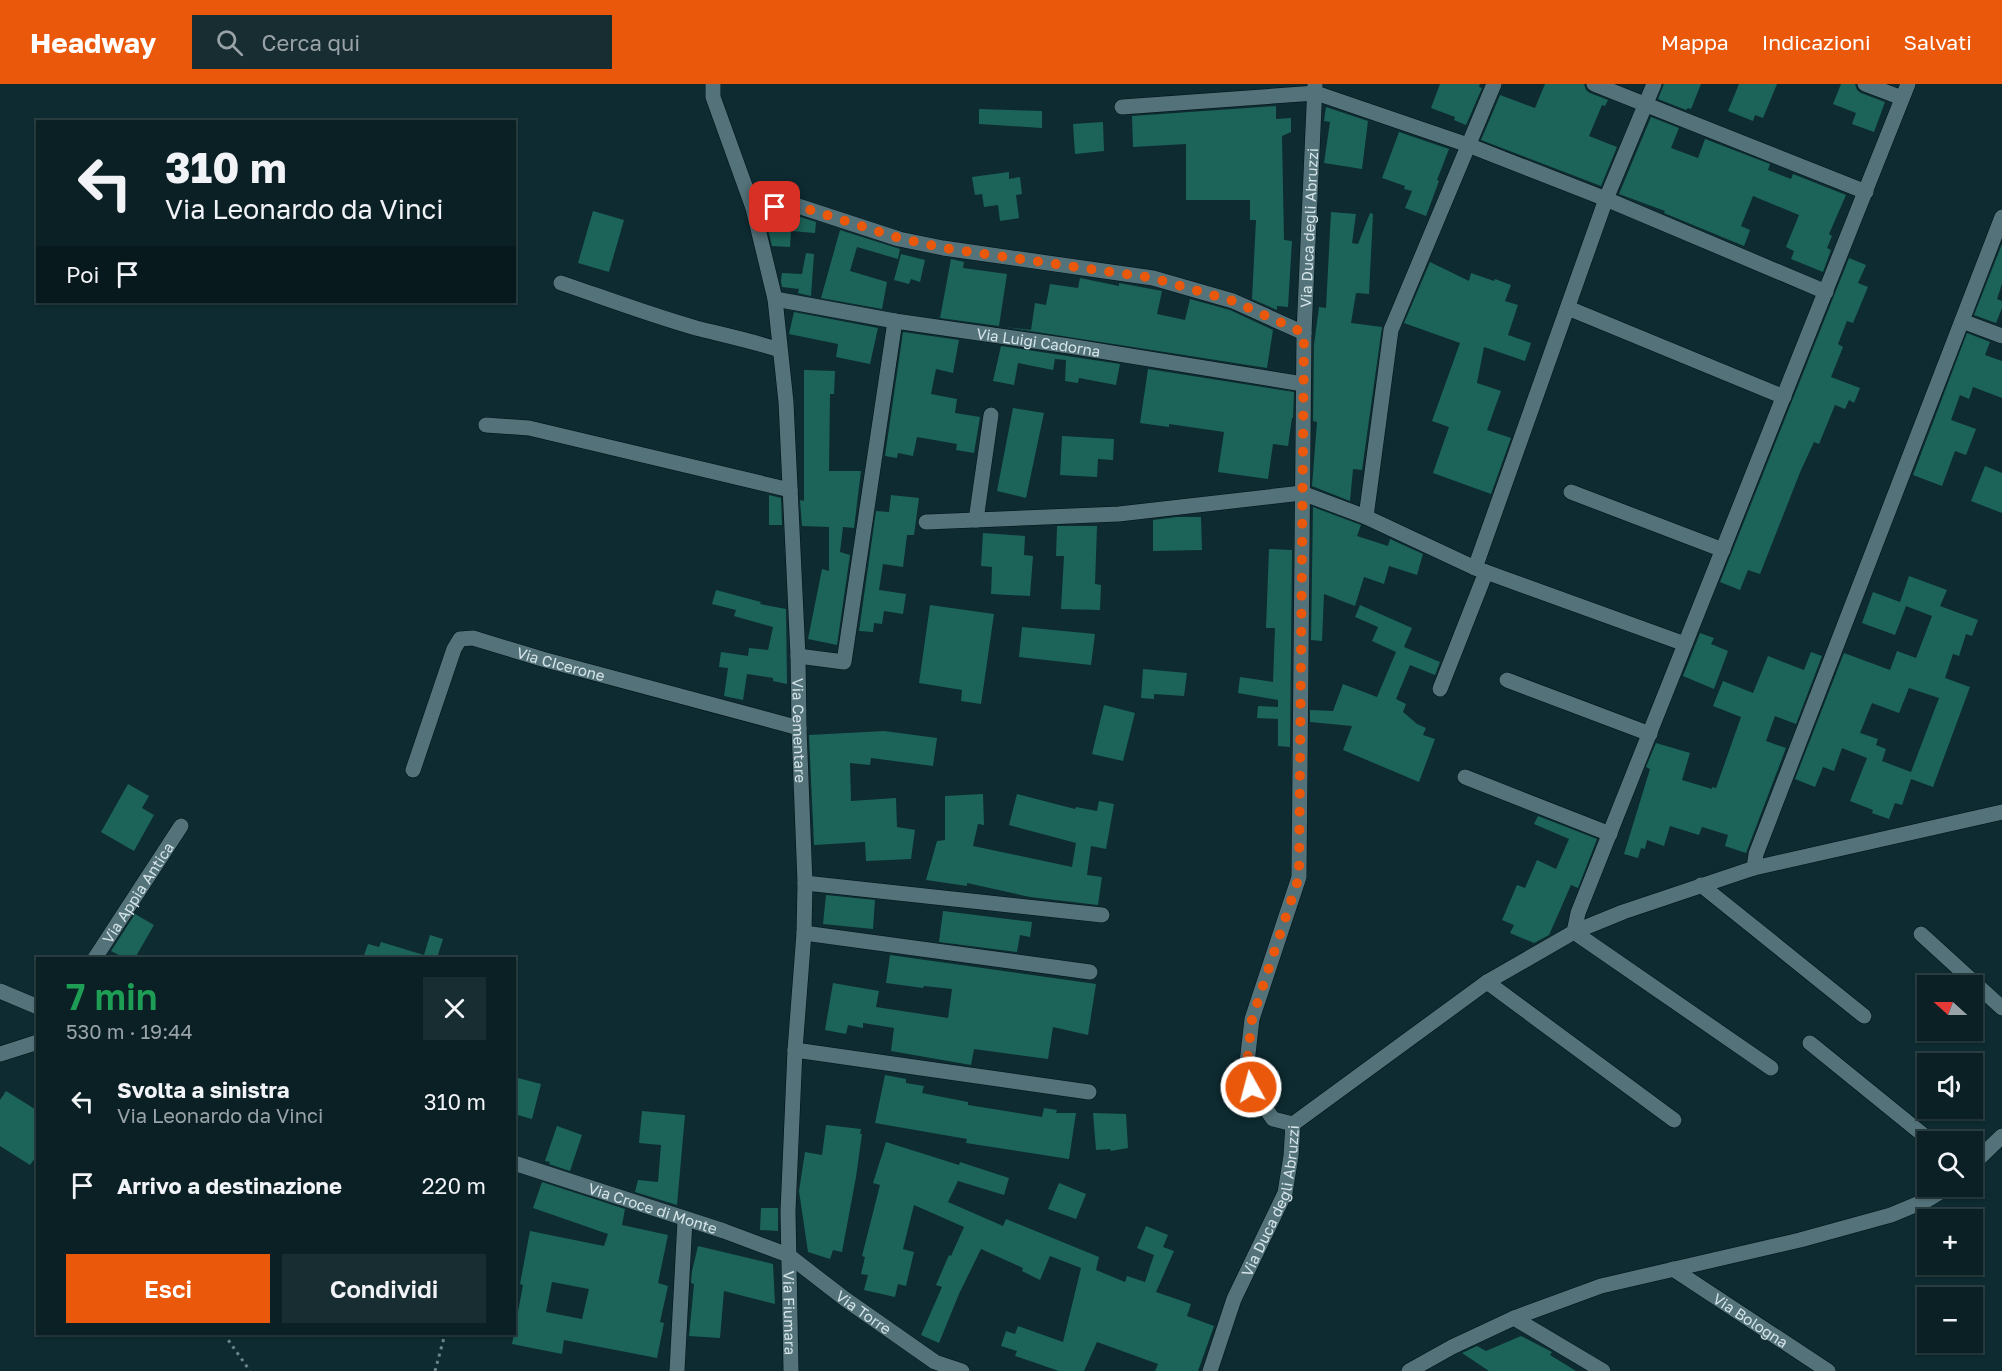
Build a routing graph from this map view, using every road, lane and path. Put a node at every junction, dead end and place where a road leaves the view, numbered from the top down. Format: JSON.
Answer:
{"nodes":[{"id":1,"x":713,"y":84,"type":"edge"},
{"id":2,"x":1494,"y":84,"type":"edge"},
{"id":3,"x":1594,"y":84,"type":"edge"},
{"id":4,"x":1654,"y":84,"type":"edge"},
{"id":5,"x":1865,"y":84,"type":"edge"},
{"id":6,"x":1315,"y":88,"type":"edge"},
{"id":7,"x":1905,"y":91,"type":"edge"},
{"id":8,"x":1646,"y":104,"type":"junction"},
{"id":9,"x":1122,"y":107,"type":"dead end"},
{"id":10,"x":1468,"y":145,"type":"junction"},
{"id":11,"x":1866,"y":192,"type":"junction"},
{"id":12,"x":1606,"y":199,"type":"junction"},
{"id":13,"x":753,"y":208,"type":"junction"},
{"id":14,"x":2002,"y":218,"type":"edge"},
{"id":15,"x":1998,"y":242,"type":"edge"},
{"id":16,"x":561,"y":283,"type":"dead end"},
{"id":17,"x":1826,"y":292,"type":"junction"},
{"id":18,"x":775,"y":299,"type":"junction"},
{"id":19,"x":1568,"y":308,"type":"junction"},
{"id":20,"x":895,"y":321,"type":"junction"},
{"id":21,"x":1962,"y":321,"type":"junction"},
{"id":22,"x":1304,"y":333,"type":"junction"},
{"id":23,"x":2002,"y":336,"type":"edge"},
{"id":24,"x":780,"y":350,"type":"junction"},
{"id":25,"x":1303,"y":384,"type":"junction"},
{"id":26,"x":1784,"y":397,"type":"junction"},
{"id":27,"x":991,"y":415,"type":"dead end"},
{"id":28,"x":486,"y":425,"type":"dead end"},
{"id":29,"x":790,"y":490,"type":"junction"},
{"id":30,"x":1571,"y":492,"type":"dead end"},
{"id":31,"x":1302,"y":493,"type":"junction"},
{"id":32,"x":1366,"y":517,"type":"junction"},
{"id":33,"x":976,"y":520,"type":"junction"},
{"id":34,"x":926,"y":522,"type":"dead end"},
{"id":35,"x":1723,"y":550,"type":"junction"},
{"id":36,"x":1480,"y":570,"type":"junction"},
{"id":37,"x":1686,"y":644,"type":"junction"},
{"id":38,"x":798,"y":656,"type":"junction"},
{"id":39,"x":1507,"y":680,"type":"dead end"},
{"id":40,"x":1440,"y":689,"type":"dead end"},
{"id":41,"x":799,"y":728,"type":"junction"},
{"id":42,"x":1650,"y":734,"type":"junction"},
{"id":43,"x":414,"y":770,"type":"dead end"},
{"id":44,"x":1465,"y":777,"type":"dead end"},
{"id":45,"x":2002,"y":812,"type":"edge"},
{"id":46,"x":181,"y":826,"type":"dead end"},
{"id":47,"x":1610,"y":834,"type":"junction"},
{"id":48,"x":1754,"y":868,"type":"junction"},
{"id":49,"x":805,"y":883,"type":"junction"},
{"id":50,"x":1701,"y":885,"type":"junction"},
{"id":51,"x":1102,"y":915,"type":"dead end"},
{"id":52,"x":1574,"y":932,"type":"junction"},
{"id":53,"x":804,"y":933,"type":"junction"},
{"id":54,"x":1922,"y":934,"type":"dead end"},
{"id":55,"x":96,"y":957,"type":"edge"},
{"id":56,"x":1090,"y":972,"type":"dead end"},
{"id":57,"x":1488,"y":982,"type":"junction"},
{"id":58,"x":0,"y":991,"type":"edge"},
{"id":59,"x":36,"y":1006,"type":"edge"},
{"id":60,"x":2002,"y":1008,"type":"edge"},
{"id":61,"x":1864,"y":1016,"type":"dead end"},
{"id":62,"x":36,"y":1043,"type":"edge"},
{"id":63,"x":1809,"y":1043,"type":"dead end"},
{"id":64,"x":795,"y":1050,"type":"junction"},
{"id":65,"x":0,"y":1054,"type":"edge"},
{"id":66,"x":1771,"y":1068,"type":"dead end"},
{"id":67,"x":1089,"y":1092,"type":"dead end"},
{"id":68,"x":1674,"y":1120,"type":"dead end"},
{"id":69,"x":1293,"y":1124,"type":"junction"},
{"id":70,"x":1918,"y":1131,"type":"edge"},
{"id":71,"x":1999,"y":1143,"type":"edge"},
{"id":72,"x":1983,"y":1156,"type":"edge"},
{"id":73,"x":516,"y":1164,"type":"edge"},
{"id":74,"x":1932,"y":1197,"type":"edge"},
{"id":75,"x":685,"y":1220,"type":"junction"},
{"id":76,"x":788,"y":1255,"type":"junction"},
{"id":77,"x":1674,"y":1269,"type":"junction"},
{"id":78,"x":1515,"y":1318,"type":"junction"},
{"id":79,"x":225,"y":1335,"type":"edge"},
{"id":80,"x":445,"y":1335,"type":"edge"},
{"id":81,"x":934,"y":1367,"type":"edge"},
{"id":82,"x":250,"y":1371,"type":"edge"},
{"id":83,"x":435,"y":1371,"type":"edge"},
{"id":84,"x":677,"y":1371,"type":"edge"},
{"id":85,"x":791,"y":1371,"type":"edge"},
{"id":86,"x":962,"y":1371,"type":"edge"},
{"id":87,"x":1210,"y":1371,"type":"edge"},
{"id":88,"x":1409,"y":1371,"type":"edge"},
{"id":89,"x":1603,"y":1371,"type":"edge"},
{"id":90,"x":1828,"y":1371,"type":"edge"}],
"edges":[{"from":1,"to":13,"type":"street"},
{"from":2,"to":10,"type":"street"},
{"from":3,"to":8,"type":"street"},
{"from":4,"to":8,"type":"street"},
{"from":5,"to":7,"type":"street"},
{"from":6,"to":9,"type":"street"},
{"from":6,"to":10,"type":"street"},
{"from":6,"to":22,"type":"street","name":"Via Duca degli Abruzzi"},
{"from":7,"to":11,"type":"street"},
{"from":8,"to":11,"type":"street"},
{"from":8,"to":12,"type":"street"},
{"from":10,"to":12,"type":"street"},
{"from":10,"to":32,"type":"street"},
{"from":11,"to":17,"type":"street"},
{"from":12,"to":17,"type":"street"},
{"from":12,"to":19,"type":"street"},
{"from":13,"to":18,"type":"street","name":"Via Cementare"},
{"from":13,"to":22,"type":"street"},
{"from":14,"to":15,"type":"street"},
{"from":15,"to":21,"type":"street"},
{"from":16,"to":24,"type":"street"},
{"from":17,"to":26,"type":"street"},
{"from":18,"to":20,"type":"street","name":"Via Luigi Cadorna"},
{"from":18,"to":24,"type":"street","name":"Via Cementare"},
{"from":19,"to":26,"type":"street"},
{"from":19,"to":36,"type":"street"},
{"from":20,"to":25,"type":"street","name":"Via Luigi Cadorna"},
{"from":20,"to":38,"type":"street"},
{"from":21,"to":23,"type":"street"},
{"from":21,"to":48,"type":"street"},
{"from":22,"to":25,"type":"street","name":"Via Duca degli Abruzzi"},
{"from":24,"to":29,"type":"street","name":"Via Cementare"},
{"from":25,"to":31,"type":"street","name":"Via Duca degli Abruzzi"},
{"from":26,"to":35,"type":"street"},
{"from":27,"to":33,"type":"street"},
{"from":28,"to":29,"type":"street"},
{"from":29,"to":38,"type":"street","name":"Via Cementare"},
{"from":30,"to":35,"type":"street"},
{"from":31,"to":32,"type":"street"},
{"from":31,"to":33,"type":"street"},
{"from":31,"to":69,"type":"street","name":"Via Duca degli Abruzzi"},
{"from":32,"to":36,"type":"street"},
{"from":33,"to":34,"type":"street"},
{"from":35,"to":37,"type":"street"},
{"from":36,"to":37,"type":"street"},
{"from":36,"to":40,"type":"street"},
{"from":37,"to":42,"type":"street"},
{"from":38,"to":41,"type":"street","name":"Via Cementare"},
{"from":39,"to":42,"type":"street"},
{"from":41,"to":43,"type":"street","name":"Via CIcerone"},
{"from":41,"to":49,"type":"street","name":"Via Cementare"},
{"from":42,"to":47,"type":"street"},
{"from":44,"to":47,"type":"street"},
{"from":45,"to":48,"type":"street"},
{"from":46,"to":55,"type":"street","name":"Via Appia Antica"},
{"from":47,"to":52,"type":"street"},
{"from":48,"to":50,"type":"street"},
{"from":49,"to":51,"type":"street"},
{"from":49,"to":53,"type":"street","name":"Via Cementare"},
{"from":50,"to":52,"type":"street"},
{"from":50,"to":61,"type":"street"},
{"from":52,"to":57,"type":"street"},
{"from":52,"to":66,"type":"street"},
{"from":53,"to":56,"type":"street"},
{"from":53,"to":64,"type":"street","name":"Via Cementare"},
{"from":54,"to":60,"type":"street"},
{"from":57,"to":68,"type":"street"},
{"from":57,"to":69,"type":"street"},
{"from":58,"to":59,"type":"street"},
{"from":62,"to":65,"type":"street"},
{"from":63,"to":70,"type":"street"},
{"from":64,"to":67,"type":"street"},
{"from":64,"to":76,"type":"street","name":"Via Cementare"},
{"from":69,"to":87,"type":"street","name":"Via Duca degli Abruzzi"},
{"from":71,"to":72,"type":"street"},
{"from":73,"to":75,"type":"street","name":"Via Croce di Monte"},
{"from":74,"to":77,"type":"street"},
{"from":75,"to":76,"type":"street","name":"Via Croce di Monte"},
{"from":75,"to":84,"type":"street"},
{"from":76,"to":81,"type":"street","name":"Via Torre"},
{"from":76,"to":85,"type":"street","name":"Via Fiumara"},
{"from":77,"to":78,"type":"street"},
{"from":77,"to":90,"type":"street","name":"Via Bologna"},
{"from":78,"to":88,"type":"street"},
{"from":78,"to":89,"type":"street"},
{"from":79,"to":82,"type":"path"},
{"from":80,"to":83,"type":"path"},
{"from":81,"to":86,"type":"street","name":"Via Torre"}]}
